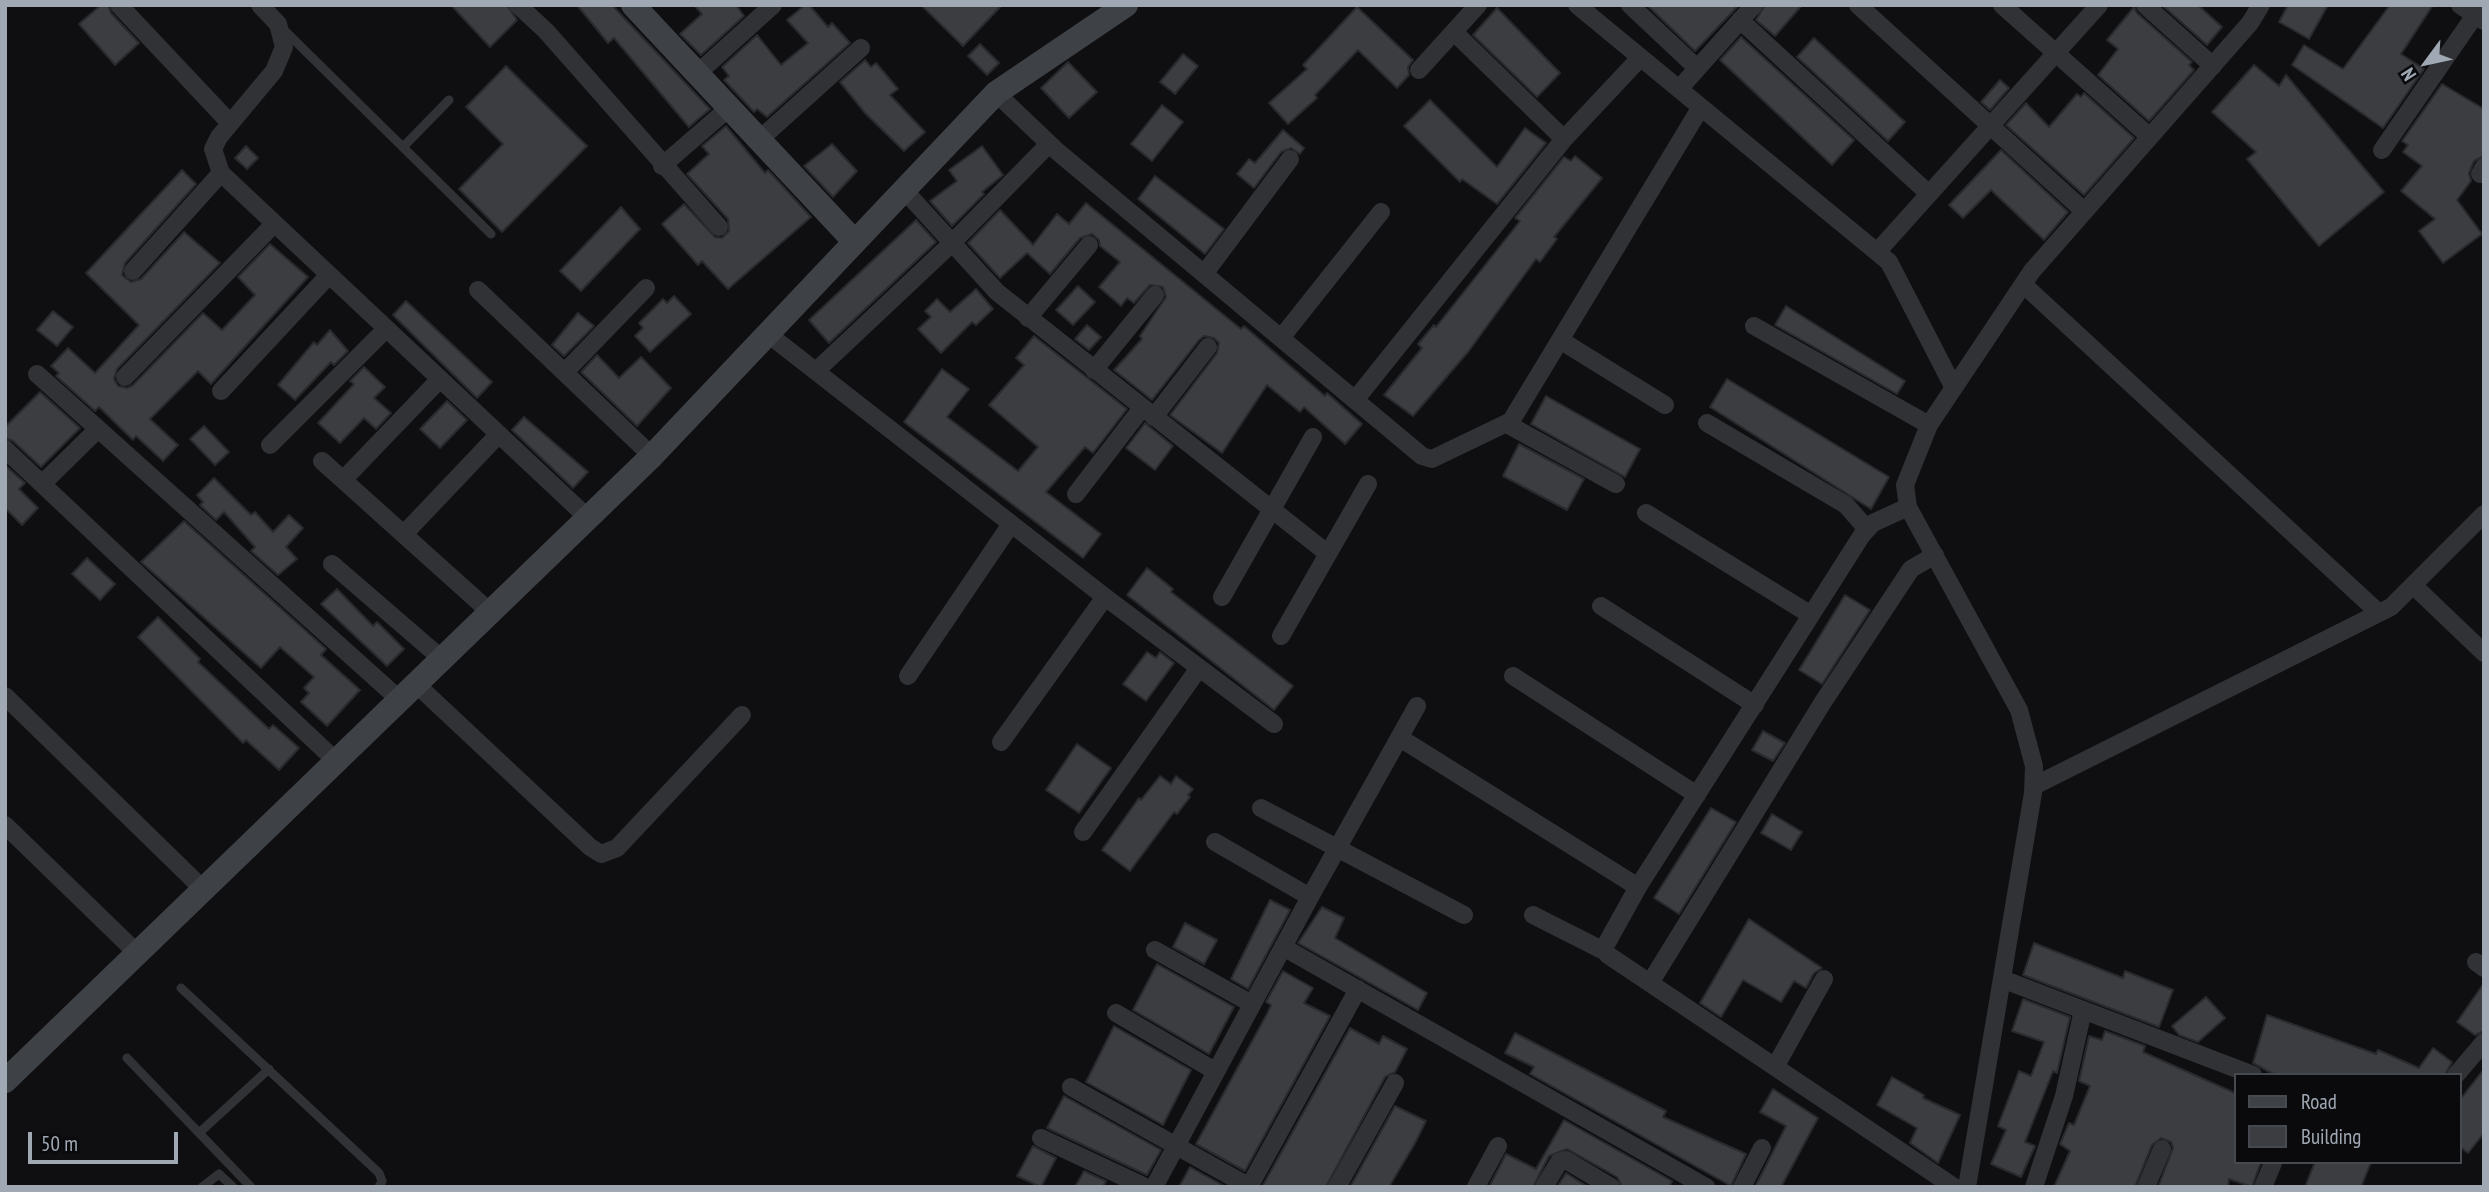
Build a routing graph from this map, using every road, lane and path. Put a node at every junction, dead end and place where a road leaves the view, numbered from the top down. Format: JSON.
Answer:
{"nodes":[{"id":1,"x":119,"y":5,"type":"edge"},
{"id":2,"x":260,"y":5,"type":"edge"},
{"id":3,"x":518,"y":5,"type":"edge"},
{"id":4,"x":773,"y":5,"type":"edge"},
{"id":5,"x":1126,"y":5,"type":"edge"},
{"id":6,"x":1478,"y":5,"type":"edge"},
{"id":7,"x":1577,"y":5,"type":"edge"},
{"id":8,"x":1630,"y":5,"type":"edge"},
{"id":9,"x":1754,"y":5,"type":"edge"},
{"id":10,"x":1858,"y":5,"type":"edge"},
{"id":11,"x":2002,"y":5,"type":"edge"},
{"id":12,"x":2099,"y":5,"type":"edge"},
{"id":13,"x":2144,"y":5,"type":"edge"},
{"id":14,"x":2261,"y":5,"type":"edge"},
{"id":15,"x":2460,"y":5,"type":"edge"},
{"id":16,"x":641,"y":8,"type":"edge"},
{"id":17,"x":2480,"y":14,"type":"edge"},
{"id":18,"x":1740,"y":20,"type":"junction"},
{"id":19,"x":278,"y":24,"type":"junction"},
{"id":20,"x":1454,"y":32,"type":"junction"},
{"id":21,"x":861,"y":48,"type":"dead end"},
{"id":22,"x":2055,"y":53,"type":"junction"},
{"id":23,"x":1640,"y":58,"type":"junction"},
{"id":24,"x":2213,"y":66,"type":"junction"},
{"id":25,"x":1697,"y":68,"type":"junction"},
{"id":26,"x":1419,"y":70,"type":"dead end"},
{"id":27,"x":698,"y":73,"type":"junction"},
{"id":28,"x":1679,"y":89,"type":"junction"},
{"id":29,"x":996,"y":93,"type":"junction"},
{"id":30,"x":449,"y":100,"type":"dead end"},
{"id":31,"x":730,"y":107,"type":"junction"},
{"id":32,"x":1701,"y":107,"type":"junction"},
{"id":33,"x":230,"y":123,"type":"junction"},
{"id":34,"x":1992,"y":126,"type":"junction"},
{"id":35,"x":2150,"y":137,"type":"junction"},
{"id":36,"x":760,"y":139,"type":"junction"},
{"id":37,"x":1564,"y":139,"type":"junction"},
{"id":38,"x":1049,"y":144,"type":"junction"},
{"id":39,"x":403,"y":147,"type":"junction"},
{"id":40,"x":2382,"y":150,"type":"dead end"},
{"id":41,"x":1290,"y":159,"type":"dead end"},
{"id":42,"x":662,"y":166,"type":"junction"},
{"id":43,"x":221,"y":173,"type":"junction"},
{"id":44,"x":904,"y":190,"type":"junction"},
{"id":45,"x":1929,"y":194,"type":"junction"},
{"id":46,"x":2084,"y":211,"type":"junction"},
{"id":47,"x":1381,"y":212,"type":"dead end"},
{"id":48,"x":274,"y":223,"type":"junction"},
{"id":49,"x":719,"y":227,"type":"dead end"},
{"id":50,"x":491,"y":233,"type":"dead end"},
{"id":51,"x":855,"y":242,"type":"junction"},
{"id":52,"x":951,"y":244,"type":"junction"},
{"id":53,"x":1090,"y":246,"type":"dead end"},
{"id":54,"x":1877,"y":252,"type":"junction"},
{"id":55,"x":133,"y":271,"type":"dead end"},
{"id":56,"x":1204,"y":274,"type":"junction"},
{"id":57,"x":329,"y":275,"type":"junction"},
{"id":58,"x":2024,"y":285,"type":"junction"},
{"id":59,"x":646,"y":288,"type":"dead end"},
{"id":60,"x":478,"y":290,"type":"dead end"},
{"id":61,"x":1155,"y":295,"type":"dead end"},
{"id":62,"x":1028,"y":318,"type":"junction"},
{"id":63,"x":1754,"y":326,"type":"dead end"},
{"id":64,"x":386,"y":328,"type":"junction"},
{"id":65,"x":768,"y":334,"type":"junction"},
{"id":66,"x":1281,"y":338,"type":"junction"},
{"id":67,"x":1560,"y":340,"type":"junction"},
{"id":68,"x":1208,"y":347,"type":"dead end"},
{"id":69,"x":816,"y":370,"type":"junction"},
{"id":70,"x":1094,"y":370,"type":"junction"},
{"id":71,"x":565,"y":372,"type":"junction"},
{"id":72,"x":37,"y":374,"type":"dead end"},
{"id":73,"x":125,"y":377,"type":"dead end"},
{"id":74,"x":440,"y":379,"type":"junction"},
{"id":75,"x":1954,"y":388,"type":"junction"},
{"id":76,"x":221,"y":391,"type":"dead end"},
{"id":77,"x":1354,"y":400,"type":"junction"},
{"id":78,"x":1665,"y":405,"type":"dead end"},
{"id":79,"x":1148,"y":412,"type":"junction"},
{"id":80,"x":1707,"y":423,"type":"dead end"},
{"id":81,"x":1507,"y":425,"type":"junction"},
{"id":82,"x":1930,"y":425,"type":"junction"},
{"id":83,"x":98,"y":429,"type":"junction"},
{"id":84,"x":499,"y":434,"type":"junction"},
{"id":85,"x":1313,"y":437,"type":"dead end"},
{"id":86,"x":270,"y":445,"type":"dead end"},
{"id":87,"x":5,"y":449,"type":"edge"},
{"id":88,"x":652,"y":456,"type":"junction"},
{"id":89,"x":322,"y":461,"type":"dead end"},
{"id":90,"x":343,"y":480,"type":"junction"},
{"id":91,"x":42,"y":484,"type":"junction"},
{"id":92,"x":1368,"y":484,"type":"dead end"},
{"id":93,"x":1616,"y":484,"type":"dead end"},
{"id":94,"x":1076,"y":494,"type":"dead end"},
{"id":95,"x":1908,"y":507,"type":"junction"},
{"id":96,"x":1270,"y":509,"type":"junction"},
{"id":97,"x":1646,"y":513,"type":"dead end"},
{"id":98,"x":588,"y":517,"type":"junction"},
{"id":99,"x":1011,"y":524,"type":"junction"},
{"id":100,"x":2480,"y":526,"type":"edge"},
{"id":101,"x":1867,"y":529,"type":"junction"},
{"id":102,"x":404,"y":534,"type":"junction"},
{"id":103,"x":1327,"y":554,"type":"junction"},
{"id":104,"x":1935,"y":555,"type":"junction"},
{"id":105,"x":332,"y":564,"type":"dead end"},
{"id":106,"x":2414,"y":586,"type":"junction"},
{"id":107,"x":1105,"y":597,"type":"junction"},
{"id":108,"x":1222,"y":597,"type":"dead end"},
{"id":109,"x":1601,"y":606,"type":"dead end"},
{"id":110,"x":490,"y":612,"type":"junction"},
{"id":111,"x":2379,"y":613,"type":"junction"},
{"id":112,"x":1811,"y":615,"type":"junction"},
{"id":113,"x":1281,"y":636,"type":"dead end"},
{"id":114,"x":2484,"y":653,"type":"edge"},
{"id":115,"x":442,"y":659,"type":"junction"},
{"id":116,"x":1199,"y":668,"type":"junction"},
{"id":117,"x":908,"y":676,"type":"dead end"},
{"id":118,"x":1513,"y":676,"type":"dead end"},
{"id":119,"x":408,"y":692,"type":"junction"},
{"id":120,"x":5,"y":696,"type":"edge"},
{"id":121,"x":1755,"y":705,"type":"junction"},
{"id":122,"x":1418,"y":706,"type":"dead end"},
{"id":123,"x":742,"y":715,"type":"dead end"},
{"id":124,"x":1274,"y":724,"type":"dead end"},
{"id":125,"x":1400,"y":738,"type":"junction"},
{"id":126,"x":1002,"y":742,"type":"dead end"},
{"id":127,"x":336,"y":761,"type":"junction"},
{"id":128,"x":2034,"y":786,"type":"junction"},
{"id":129,"x":1697,"y":795,"type":"junction"},
{"id":130,"x":1261,"y":808,"type":"dead end"},
{"id":131,"x":5,"y":825,"type":"edge"},
{"id":132,"x":1083,"y":832,"type":"dead end"},
{"id":133,"x":1215,"y":842,"type":"dead end"},
{"id":134,"x":1338,"y":847,"type":"junction"},
{"id":135,"x":1638,"y":887,"type":"junction"},
{"id":136,"x":204,"y":890,"type":"junction"},
{"id":137,"x":1310,"y":897,"type":"junction"},
{"id":138,"x":1464,"y":915,"type":"dead end"},
{"id":139,"x":1533,"y":915,"type":"dead end"},
{"id":140,"x":1283,"y":947,"type":"junction"},
{"id":141,"x":1155,"y":950,"type":"dead end"},
{"id":142,"x":1606,"y":952,"type":"junction"},
{"id":143,"x":137,"y":953,"type":"junction"},
{"id":144,"x":1824,"y":979,"type":"dead end"},
{"id":145,"x":2002,"y":979,"type":"junction"},
{"id":146,"x":1650,"y":983,"type":"junction"},
{"id":147,"x":181,"y":988,"type":"dead end"},
{"id":148,"x":1358,"y":989,"type":"junction"},
{"id":149,"x":1252,"y":1004,"type":"junction"},
{"id":150,"x":2083,"y":1010,"type":"junction"},
{"id":151,"x":1116,"y":1013,"type":"dead end"},
{"id":152,"x":2484,"y":1042,"type":"edge"},
{"id":153,"x":127,"y":1058,"type":"dead end"},
{"id":154,"x":1775,"y":1067,"type":"junction"},
{"id":155,"x":269,"y":1069,"type":"junction"},
{"id":156,"x":1215,"y":1071,"type":"junction"},
{"id":157,"x":2248,"y":1073,"type":"edge"},
{"id":158,"x":2458,"y":1073,"type":"edge"},
{"id":159,"x":5,"y":1081,"type":"edge"},
{"id":160,"x":1395,"y":1083,"type":"dead end"},
{"id":161,"x":1070,"y":1087,"type":"dead end"},
{"id":162,"x":199,"y":1133,"type":"junction"},
{"id":163,"x":1041,"y":1138,"type":"dead end"},
{"id":164,"x":1175,"y":1145,"type":"junction"},
{"id":165,"x":1498,"y":1146,"type":"dead end"},
{"id":166,"x":1762,"y":1148,"type":"dead end"},
{"id":167,"x":2162,"y":1149,"type":"dead end"},
{"id":168,"x":2273,"y":1164,"type":"edge"},
{"id":169,"x":1249,"y":1186,"type":"edge"},
{"id":170,"x":202,"y":1187,"type":"edge"},
{"id":171,"x":233,"y":1187,"type":"edge"},
{"id":172,"x":251,"y":1187,"type":"edge"},
{"id":173,"x":379,"y":1187,"type":"edge"},
{"id":174,"x":1145,"y":1187,"type":"edge"},
{"id":175,"x":1154,"y":1187,"type":"edge"},
{"id":176,"x":1337,"y":1187,"type":"edge"},
{"id":177,"x":1476,"y":1187,"type":"edge"},
{"id":178,"x":1544,"y":1187,"type":"edge"},
{"id":179,"x":1611,"y":1187,"type":"edge"},
{"id":180,"x":1706,"y":1187,"type":"edge"},
{"id":181,"x":1742,"y":1187,"type":"edge"},
{"id":182,"x":1955,"y":1187,"type":"edge"},
{"id":183,"x":1967,"y":1187,"type":"edge"},
{"id":184,"x":2034,"y":1187,"type":"edge"},
{"id":185,"x":2146,"y":1187,"type":"edge"},
{"id":186,"x":2263,"y":1187,"type":"edge"}],
"edges":[{"from":1,"to":33,"type":"street"},
{"from":2,"to":19,"type":"street"},
{"from":3,"to":42,"type":"street"},
{"from":4,"to":27,"type":"street"},
{"from":5,"to":29,"type":"street"},
{"from":6,"to":20,"type":"street"},
{"from":7,"to":23,"type":"street"},
{"from":8,"to":25,"type":"street"},
{"from":9,"to":18,"type":"street"},
{"from":10,"to":34,"type":"street"},
{"from":11,"to":22,"type":"street"},
{"from":12,"to":22,"type":"street"},
{"from":13,"to":24,"type":"street"},
{"from":14,"to":24,"type":"street"},
{"from":15,"to":17,"type":"street"},
{"from":16,"to":27,"type":"street"},
{"from":17,"to":40,"type":"street"},
{"from":18,"to":25,"type":"street"},
{"from":18,"to":45,"type":"street"},
{"from":19,"to":33,"type":"street"},
{"from":19,"to":39,"type":"lane"},
{"from":20,"to":26,"type":"street"},
{"from":20,"to":37,"type":"street"},
{"from":21,"to":36,"type":"street"},
{"from":22,"to":34,"type":"street"},
{"from":22,"to":35,"type":"street"},
{"from":23,"to":28,"type":"street"},
{"from":23,"to":37,"type":"street"},
{"from":24,"to":35,"type":"street"},
{"from":25,"to":28,"type":"street"},
{"from":27,"to":31,"type":"street"},
{"from":28,"to":32,"type":"street"},
{"from":29,"to":38,"type":"street"},
{"from":29,"to":44,"type":"street"},
{"from":30,"to":39,"type":"lane"},
{"from":31,"to":36,"type":"street"},
{"from":31,"to":42,"type":"street"},
{"from":32,"to":54,"type":"street"},
{"from":32,"to":67,"type":"street"},
{"from":33,"to":43,"type":"street"},
{"from":34,"to":45,"type":"street"},
{"from":34,"to":46,"type":"street"},
{"from":35,"to":46,"type":"street"},
{"from":36,"to":51,"type":"street"},
{"from":37,"to":77,"type":"street"},
{"from":38,"to":52,"type":"street"},
{"from":38,"to":56,"type":"street"},
{"from":39,"to":50,"type":"lane"},
{"from":41,"to":56,"type":"street"},
{"from":42,"to":49,"type":"street"},
{"from":43,"to":48,"type":"street"},
{"from":43,"to":55,"type":"street"},
{"from":44,"to":51,"type":"street"},
{"from":44,"to":52,"type":"street"},
{"from":45,"to":54,"type":"street"},
{"from":46,"to":58,"type":"street"},
{"from":47,"to":66,"type":"street"},
{"from":48,"to":57,"type":"street"},
{"from":48,"to":73,"type":"street"},
{"from":51,"to":65,"type":"street"},
{"from":52,"to":62,"type":"street"},
{"from":52,"to":69,"type":"street"},
{"from":53,"to":62,"type":"street"},
{"from":54,"to":75,"type":"street"},
{"from":56,"to":66,"type":"street"},
{"from":57,"to":64,"type":"street"},
{"from":57,"to":76,"type":"street"},
{"from":58,"to":75,"type":"street"},
{"from":58,"to":111,"type":"street"},
{"from":59,"to":71,"type":"street"},
{"from":60,"to":71,"type":"street"},
{"from":61,"to":70,"type":"street"},
{"from":62,"to":70,"type":"street"},
{"from":63,"to":82,"type":"street"},
{"from":64,"to":74,"type":"street"},
{"from":64,"to":86,"type":"street"},
{"from":65,"to":69,"type":"street"},
{"from":65,"to":88,"type":"street"},
{"from":66,"to":77,"type":"street"},
{"from":67,"to":78,"type":"street"},
{"from":67,"to":81,"type":"street"},
{"from":68,"to":79,"type":"street"},
{"from":69,"to":99,"type":"street"},
{"from":70,"to":79,"type":"street"},
{"from":71,"to":88,"type":"street"},
{"from":72,"to":83,"type":"street"},
{"from":74,"to":84,"type":"street"},
{"from":74,"to":90,"type":"street"},
{"from":75,"to":82,"type":"street"},
{"from":77,"to":81,"type":"street"},
{"from":79,"to":94,"type":"street"},
{"from":79,"to":96,"type":"street"},
{"from":80,"to":101,"type":"street"},
{"from":81,"to":93,"type":"street"},
{"from":82,"to":95,"type":"street"},
{"from":83,"to":91,"type":"street"},
{"from":83,"to":119,"type":"street"},
{"from":84,"to":98,"type":"street"},
{"from":84,"to":102,"type":"street"},
{"from":85,"to":96,"type":"street"},
{"from":87,"to":91,"type":"street"},
{"from":88,"to":98,"type":"street"},
{"from":89,"to":90,"type":"street"},
{"from":90,"to":102,"type":"street"},
{"from":91,"to":127,"type":"street"},
{"from":92,"to":103,"type":"street"},
{"from":95,"to":101,"type":"street"},
{"from":95,"to":104,"type":"street"},
{"from":96,"to":103,"type":"street"},
{"from":96,"to":108,"type":"street"},
{"from":97,"to":112,"type":"street"},
{"from":98,"to":110,"type":"street"},
{"from":99,"to":107,"type":"street"},
{"from":99,"to":117,"type":"street"},
{"from":100,"to":106,"type":"street"},
{"from":101,"to":112,"type":"street"},
{"from":102,"to":110,"type":"street"},
{"from":103,"to":113,"type":"street"},
{"from":104,"to":128,"type":"street"},
{"from":104,"to":146,"type":"street"},
{"from":105,"to":115,"type":"street"},
{"from":106,"to":111,"type":"street"},
{"from":106,"to":114,"type":"street"},
{"from":107,"to":116,"type":"street"},
{"from":107,"to":126,"type":"street"},
{"from":109,"to":121,"type":"street"},
{"from":110,"to":115,"type":"street"},
{"from":111,"to":128,"type":"street"},
{"from":112,"to":121,"type":"street"},
{"from":115,"to":119,"type":"street"},
{"from":116,"to":124,"type":"street"},
{"from":116,"to":132,"type":"street"},
{"from":118,"to":129,"type":"street"},
{"from":119,"to":123,"type":"street"},
{"from":119,"to":127,"type":"street"},
{"from":120,"to":136,"type":"street"},
{"from":121,"to":129,"type":"street"},
{"from":122,"to":125,"type":"street"},
{"from":125,"to":134,"type":"street"},
{"from":125,"to":135,"type":"street"},
{"from":127,"to":136,"type":"street"},
{"from":128,"to":145,"type":"street"},
{"from":129,"to":135,"type":"street"},
{"from":130,"to":134,"type":"street"},
{"from":131,"to":143,"type":"street"},
{"from":133,"to":137,"type":"street"},
{"from":134,"to":137,"type":"street"},
{"from":134,"to":138,"type":"street"},
{"from":135,"to":142,"type":"street"},
{"from":136,"to":143,"type":"street"},
{"from":137,"to":140,"type":"street"},
{"from":139,"to":142,"type":"street"},
{"from":140,"to":148,"type":"street"},
{"from":140,"to":149,"type":"street"},
{"from":141,"to":149,"type":"street"},
{"from":142,"to":146,"type":"street"},
{"from":143,"to":159,"type":"street"},
{"from":144,"to":154,"type":"street"},
{"from":145,"to":150,"type":"street"},
{"from":145,"to":183,"type":"street"},
{"from":146,"to":154,"type":"street"},
{"from":147,"to":155,"type":"lane"},
{"from":148,"to":169,"type":"street"},
{"from":148,"to":180,"type":"street"},
{"from":149,"to":156,"type":"street"},
{"from":150,"to":157,"type":"street"},
{"from":150,"to":184,"type":"street"},
{"from":151,"to":156,"type":"street"},
{"from":152,"to":158,"type":"street"},
{"from":153,"to":162,"type":"lane"},
{"from":154,"to":182,"type":"street"},
{"from":155,"to":162,"type":"lane"},
{"from":155,"to":173,"type":"lane"},
{"from":156,"to":164,"type":"street"},
{"from":160,"to":176,"type":"street"},
{"from":161,"to":164,"type":"street"},
{"from":162,"to":172,"type":"lane"},
{"from":163,"to":174,"type":"street"},
{"from":164,"to":169,"type":"street"},
{"from":164,"to":175,"type":"street"},
{"from":165,"to":177,"type":"street"},
{"from":166,"to":181,"type":"street"},
{"from":167,"to":185,"type":"street"},
{"from":168,"to":186,"type":"street"},
{"from":170,"to":171,"type":"lane"},
{"from":178,"to":179,"type":"street"}]}
